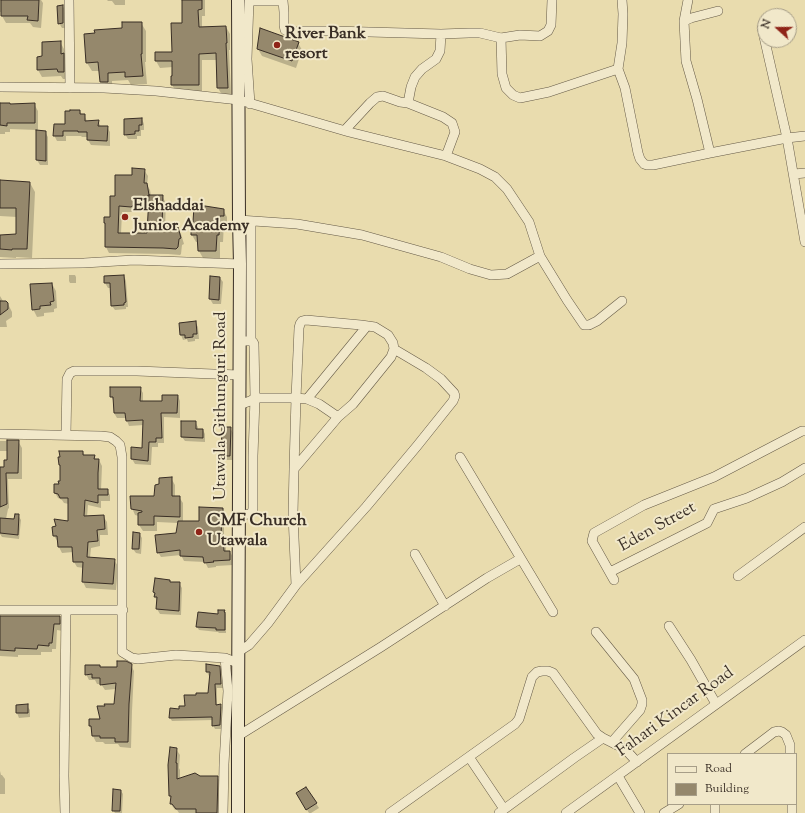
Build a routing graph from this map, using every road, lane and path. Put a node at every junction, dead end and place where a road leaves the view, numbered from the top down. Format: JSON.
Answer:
{"nodes":[{"id":1,"x":69,"y":0,"type":"edge"},
{"id":2,"x":245,"y":0,"type":"edge"},
{"id":3,"x":552,"y":0,"type":"edge"},
{"id":4,"x":622,"y":0,"type":"edge"},
{"id":5,"x":688,"y":0,"type":"edge"},
{"id":6,"x":283,"y":1,"type":"edge"},
{"id":7,"x":718,"y":11,"type":"dead end"},
{"id":8,"x":684,"y":21,"type":"junction"},
{"id":9,"x":441,"y":34,"type":"junction"},
{"id":10,"x":501,"y":38,"type":"junction"},
{"id":11,"x":767,"y":48,"type":"edge"},
{"id":12,"x":618,"y":69,"type":"junction"},
{"id":13,"x":0,"y":87,"type":"edge"},
{"id":14,"x":70,"y":88,"type":"junction"},
{"id":15,"x":238,"y":100,"type":"junction"},
{"id":16,"x":408,"y":103,"type":"junction"},
{"id":17,"x":250,"y":104,"type":"junction"},
{"id":18,"x":345,"y":130,"type":"junction"},
{"id":19,"x":805,"y":136,"type":"edge"},
{"id":20,"x":787,"y":138,"type":"junction"},
{"id":21,"x":710,"y":153,"type":"junction"},
{"id":22,"x":446,"y":156,"type":"junction"},
{"id":23,"x":805,"y":173,"type":"edge"},
{"id":24,"x":794,"y":174,"type":"junction"},
{"id":25,"x":245,"y":220,"type":"junction"},
{"id":26,"x":805,"y":242,"type":"edge"},
{"id":27,"x":540,"y":256,"type":"junction"},
{"id":28,"x":0,"y":264,"type":"edge"},
{"id":29,"x":240,"y":264,"type":"junction"},
{"id":30,"x":622,"y":302,"type":"dead end"},
{"id":31,"x":367,"y":326,"type":"junction"},
{"id":32,"x":245,"y":341,"type":"junction"},
{"id":33,"x":394,"y":349,"type":"junction"},
{"id":34,"x":239,"y":375,"type":"junction"},
{"id":35,"x":255,"y":398,"type":"junction"},
{"id":36,"x":296,"y":398,"type":"junction"},
{"id":37,"x":307,"y":399,"type":"junction"},
{"id":38,"x":239,"y":405,"type":"junction"},
{"id":39,"x":338,"y":417,"type":"junction"},
{"id":40,"x":805,"y":431,"type":"edge"},
{"id":41,"x":0,"y":434,"type":"edge"},
{"id":42,"x":66,"y":435,"type":"junction"},
{"id":43,"x":239,"y":456,"type":"junction"},
{"id":44,"x":253,"y":456,"type":"junction"},
{"id":45,"x":460,"y":457,"type":"dead end"},
{"id":46,"x":805,"y":468,"type":"edge"},
{"id":47,"x":294,"y":469,"type":"junction"},
{"id":48,"x":238,"y":515,"type":"junction"},
{"id":49,"x":805,"y":527,"type":"edge"},
{"id":50,"x":415,"y":554,"type":"dead end"},
{"id":51,"x":520,"y":559,"type":"junction"},
{"id":52,"x":738,"y":576,"type":"dead end"},
{"id":53,"x":296,"y":585,"type":"junction"},
{"id":54,"x":445,"y":606,"type":"junction"},
{"id":55,"x":0,"y":610,"type":"edge"},
{"id":56,"x":66,"y":610,"type":"junction"},
{"id":57,"x":122,"y":610,"type":"junction"},
{"id":58,"x":553,"y":612,"type":"dead end"},
{"id":59,"x":669,"y":626,"type":"dead end"},
{"id":60,"x":596,"y":632,"type":"dead end"},
{"id":61,"x":805,"y":640,"type":"edge"},
{"id":62,"x":225,"y":658,"type":"junction"},
{"id":63,"x":238,"y":658,"type":"junction"},
{"id":64,"x":233,"y":691,"type":"junction"},
{"id":65,"x":716,"y":704,"type":"junction"},
{"id":66,"x":238,"y":736,"type":"junction"},
{"id":67,"x":607,"y":740,"type":"junction"},
{"id":68,"x":745,"y":753,"type":"edge"},
{"id":69,"x":790,"y":753,"type":"edge"},
{"id":70,"x":469,"y":757,"type":"junction"},
{"id":71,"x":637,"y":762,"type":"junction"},
{"id":72,"x":224,"y":764,"type":"junction"},
{"id":73,"x":238,"y":764,"type":"junction"},
{"id":74,"x":618,"y":776,"type":"junction"},
{"id":75,"x":677,"y":805,"type":"edge"},
{"id":76,"x":501,"y":811,"type":"edge"},
{"id":77,"x":65,"y":813,"type":"edge"},
{"id":78,"x":223,"y":813,"type":"edge"},
{"id":79,"x":238,"y":813,"type":"edge"},
{"id":80,"x":390,"y":813,"type":"edge"},
{"id":81,"x":566,"y":813,"type":"edge"},
{"id":82,"x":640,"y":813,"type":"edge"},
{"id":83,"x":664,"y":813,"type":"edge"}],
"edges":[{"from":1,"to":14,"type":"street"},
{"from":2,"to":6,"type":"street"},
{"from":2,"to":15,"type":"street","name":"Utawala Githunguri Road"},
{"from":2,"to":17,"type":"street"},
{"from":3,"to":10,"type":"street"},
{"from":4,"to":12,"type":"street"},
{"from":5,"to":8,"type":"street"},
{"from":6,"to":9,"type":"street"},
{"from":7,"to":8,"type":"street"},
{"from":8,"to":21,"type":"street"},
{"from":9,"to":10,"type":"street"},
{"from":9,"to":16,"type":"street"},
{"from":10,"to":12,"type":"street"},
{"from":11,"to":20,"type":"street"},
{"from":12,"to":21,"type":"street"},
{"from":13,"to":14,"type":"street"},
{"from":14,"to":15,"type":"street"},
{"from":15,"to":17,"type":"street"},
{"from":15,"to":25,"type":"street","name":"Utawala Githunguri Road"},
{"from":16,"to":18,"type":"street"},
{"from":16,"to":22,"type":"street"},
{"from":17,"to":18,"type":"street"},
{"from":18,"to":22,"type":"street"},
{"from":19,"to":20,"type":"street"},
{"from":20,"to":21,"type":"street"},
{"from":20,"to":24,"type":"street"},
{"from":22,"to":27,"type":"street"},
{"from":23,"to":24,"type":"street"},
{"from":24,"to":26,"type":"street"},
{"from":25,"to":27,"type":"street"},
{"from":25,"to":29,"type":"street","name":"Utawala Githunguri Road"},
{"from":25,"to":32,"type":"street"},
{"from":27,"to":30,"type":"street"},
{"from":28,"to":29,"type":"street"},
{"from":29,"to":32,"type":"street","name":"Utawala Githunguri Road"},
{"from":31,"to":33,"type":"street"},
{"from":31,"to":36,"type":"street"},
{"from":31,"to":37,"type":"street"},
{"from":32,"to":34,"type":"street","name":"Utawala Githunguri Road"},
{"from":32,"to":35,"type":"street"},
{"from":33,"to":39,"type":"street"},
{"from":33,"to":53,"type":"street"},
{"from":34,"to":38,"type":"street","name":"Utawala Githunguri Road"},
{"from":34,"to":42,"type":"street"},
{"from":35,"to":36,"type":"street"},
{"from":35,"to":38,"type":"street"},
{"from":35,"to":44,"type":"street"},
{"from":36,"to":37,"type":"street"},
{"from":36,"to":47,"type":"street"},
{"from":37,"to":39,"type":"street"},
{"from":38,"to":43,"type":"street","name":"Utawala Githunguri Road"},
{"from":39,"to":47,"type":"street"},
{"from":40,"to":46,"type":"street","name":"Eden Street"},
{"from":41,"to":42,"type":"street"},
{"from":42,"to":57,"type":"street"},
{"from":43,"to":44,"type":"street"},
{"from":43,"to":48,"type":"street","name":"Utawala Githunguri Road"},
{"from":44,"to":48,"type":"street"},
{"from":45,"to":51,"type":"street"},
{"from":47,"to":53,"type":"street"},
{"from":48,"to":63,"type":"street","name":"Utawala Githunguri Road"},
{"from":49,"to":52,"type":"street"},
{"from":50,"to":54,"type":"street"},
{"from":51,"to":54,"type":"street"},
{"from":51,"to":58,"type":"street"},
{"from":53,"to":63,"type":"street"},
{"from":54,"to":66,"type":"street"},
{"from":55,"to":56,"type":"street"},
{"from":56,"to":57,"type":"street"},
{"from":56,"to":77,"type":"street"},
{"from":57,"to":62,"type":"street"},
{"from":59,"to":65,"type":"street"},
{"from":60,"to":67,"type":"street"},
{"from":61,"to":65,"type":"street","name":"Fahari Kincar Road"},
{"from":62,"to":63,"type":"street"},
{"from":62,"to":64,"type":"street"},
{"from":63,"to":64,"type":"street","name":"Utawala Githunguri Road"},
{"from":64,"to":66,"type":"street","name":"Utawala Githunguri Road"},
{"from":64,"to":72,"type":"street"},
{"from":65,"to":71,"type":"street","name":"Fahari Kincar Road"},
{"from":66,"to":73,"type":"street","name":"Utawala Githunguri Road"},
{"from":67,"to":70,"type":"street"},
{"from":67,"to":71,"type":"street"},
{"from":67,"to":76,"type":"street"},
{"from":68,"to":69,"type":"street"},
{"from":70,"to":76,"type":"street"},
{"from":70,"to":80,"type":"street"},
{"from":71,"to":74,"type":"street","name":"Fahari Kincar Road"},
{"from":72,"to":73,"type":"street"},
{"from":72,"to":78,"type":"street"},
{"from":73,"to":79,"type":"street","name":"Utawala Githunguri Road"},
{"from":74,"to":81,"type":"street","name":"Fahari Kincar Road"},
{"from":74,"to":82,"type":"street"},
{"from":75,"to":83,"type":"street"}]}
